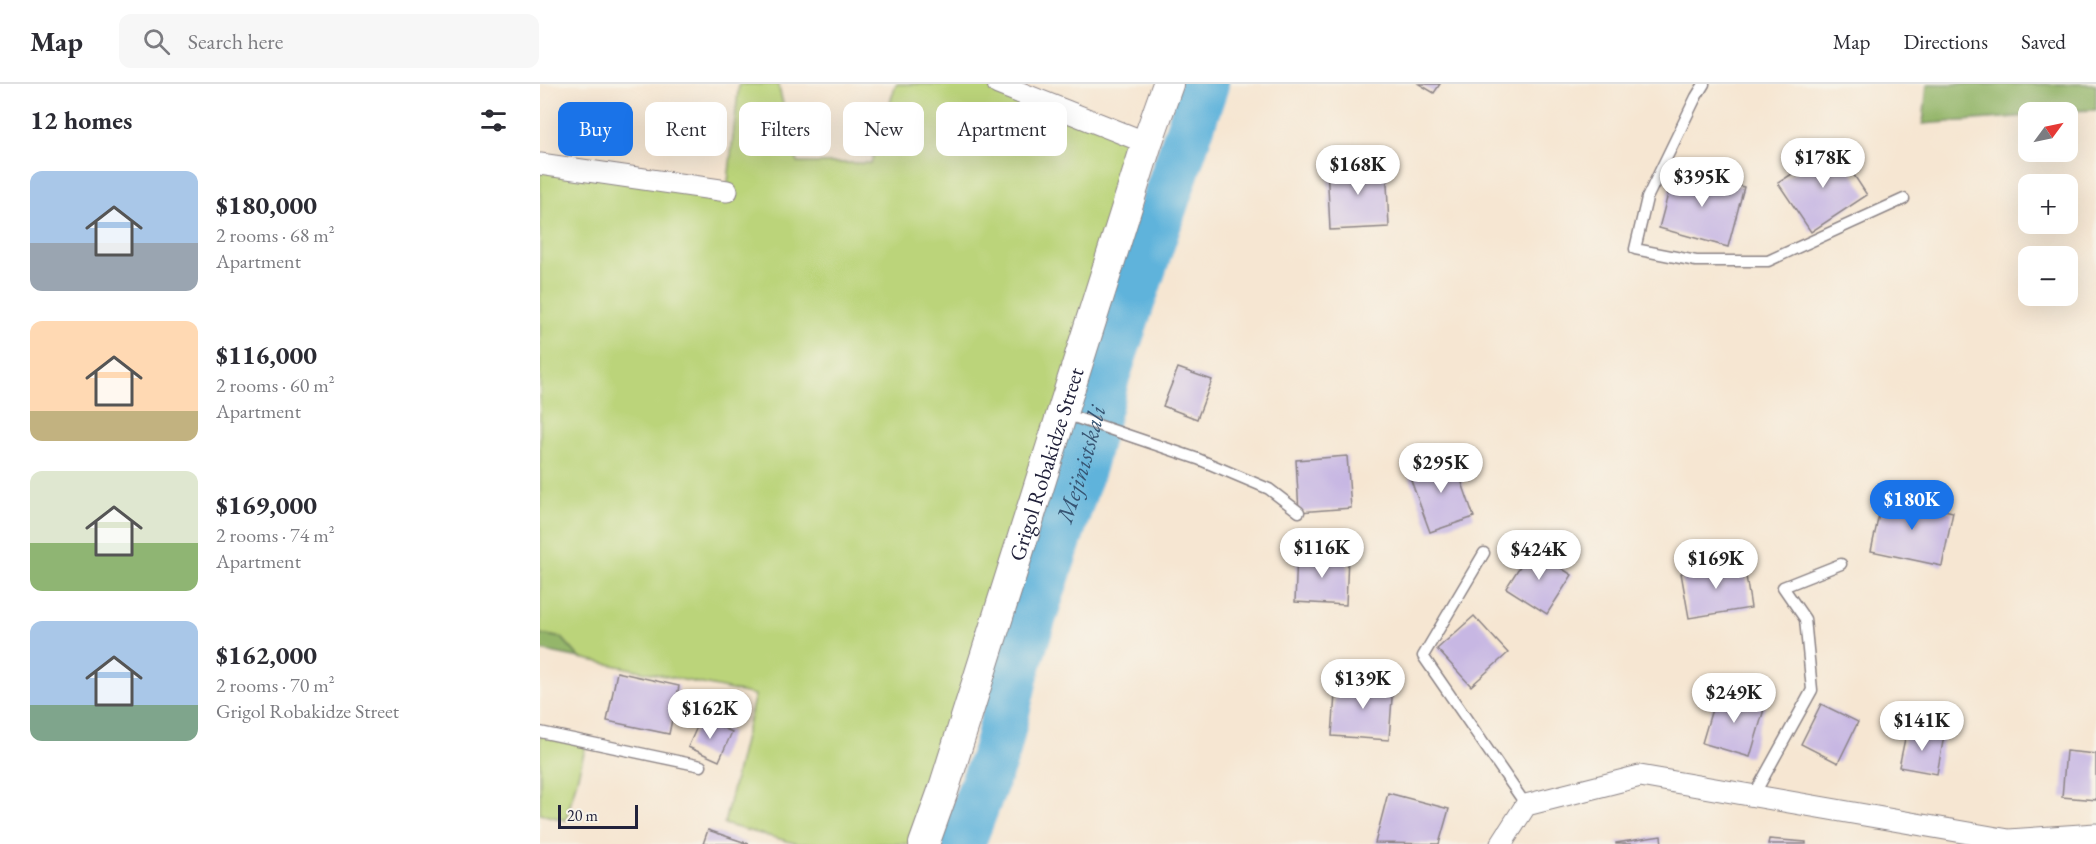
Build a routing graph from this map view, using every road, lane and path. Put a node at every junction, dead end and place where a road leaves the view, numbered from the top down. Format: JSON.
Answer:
{"nodes":[{"id":1,"x":998,"y":84,"type":"edge"},
{"id":2,"x":1168,"y":84,"type":"edge"},
{"id":3,"x":1704,"y":84,"type":"edge"},
{"id":4,"x":1146,"y":143,"type":"junction"},
{"id":5,"x":540,"y":164,"type":"edge"},
{"id":6,"x":727,"y":191,"type":"dead end"},
{"id":7,"x":1904,"y":199,"type":"dead end"},
{"id":8,"x":1070,"y":415,"type":"junction"},
{"id":9,"x":1299,"y":512,"type":"dead end"},
{"id":10,"x":1484,"y":553,"type":"dead end"},
{"id":11,"x":1840,"y":564,"type":"dead end"},
{"id":12,"x":540,"y":732,"type":"edge"},
{"id":13,"x":701,"y":766,"type":"dead end"},
{"id":14,"x":1754,"y":795,"type":"junction"},
{"id":15,"x":1526,"y":805,"type":"junction"},
{"id":16,"x":2096,"y":834,"type":"edge"},
{"id":17,"x":924,"y":844,"type":"edge"},
{"id":18,"x":1501,"y":844,"type":"edge"}],
"edges":[{"from":1,"to":4,"type":"street"},
{"from":2,"to":4,"type":"street","name":"Grigol Robakidze Street"},
{"from":3,"to":7,"type":"lane"},
{"from":4,"to":8,"type":"street","name":"Grigol Robakidze Street"},
{"from":5,"to":6,"type":"street"},
{"from":8,"to":9,"type":"lane"},
{"from":8,"to":17,"type":"street","name":"Grigol Robakidze Street"},
{"from":10,"to":15,"type":"lane"},
{"from":11,"to":14,"type":"lane"},
{"from":12,"to":13,"type":"lane"},
{"from":14,"to":15,"type":"street"},
{"from":14,"to":16,"type":"street"},
{"from":15,"to":18,"type":"street"}]}
